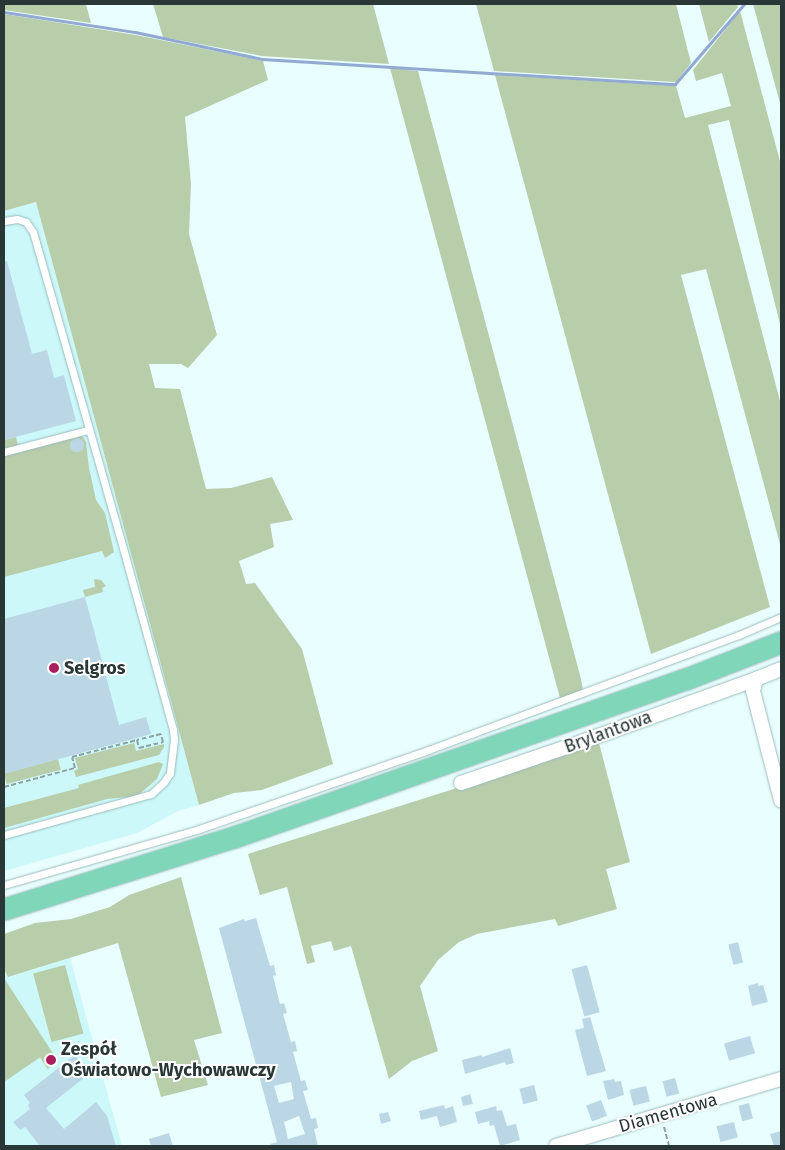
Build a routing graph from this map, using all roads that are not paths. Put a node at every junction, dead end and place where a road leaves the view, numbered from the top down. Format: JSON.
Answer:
{"nodes":[{"id":1,"x":4,"y":221,"type":"edge"},
{"id":2,"x":88,"y":430,"type":"junction"},
{"id":3,"x":4,"y":452,"type":"edge"},
{"id":4,"x":781,"y":617,"type":"edge"},
{"id":5,"x":781,"y":642,"type":"edge"},
{"id":6,"x":781,"y":669,"type":"edge"},
{"id":7,"x":756,"y":679,"type":"junction"},
{"id":8,"x":460,"y":782,"type":"dead end"},
{"id":9,"x":781,"y":800,"type":"edge"},
{"id":10,"x":4,"y":835,"type":"edge"},
{"id":11,"x":4,"y":885,"type":"edge"},
{"id":12,"x":4,"y":909,"type":"edge"},
{"id":13,"x":781,"y":1079,"type":"edge"},
{"id":14,"x":556,"y":1146,"type":"edge"}],
"edges":[{"from":1,"to":2,"type":"lane"},
{"from":2,"to":3,"type":"lane"},
{"from":2,"to":10,"type":"lane"},
{"from":4,"to":11,"type":"lane"},
{"from":5,"to":12,"type":"main road"},
{"from":6,"to":7,"type":"street","name":"Brylantowa"},
{"from":7,"to":8,"type":"street","name":"Brylantowa"},
{"from":7,"to":9,"type":"street"},
{"from":13,"to":14,"type":"street","name":"Diamentowa"}]}
